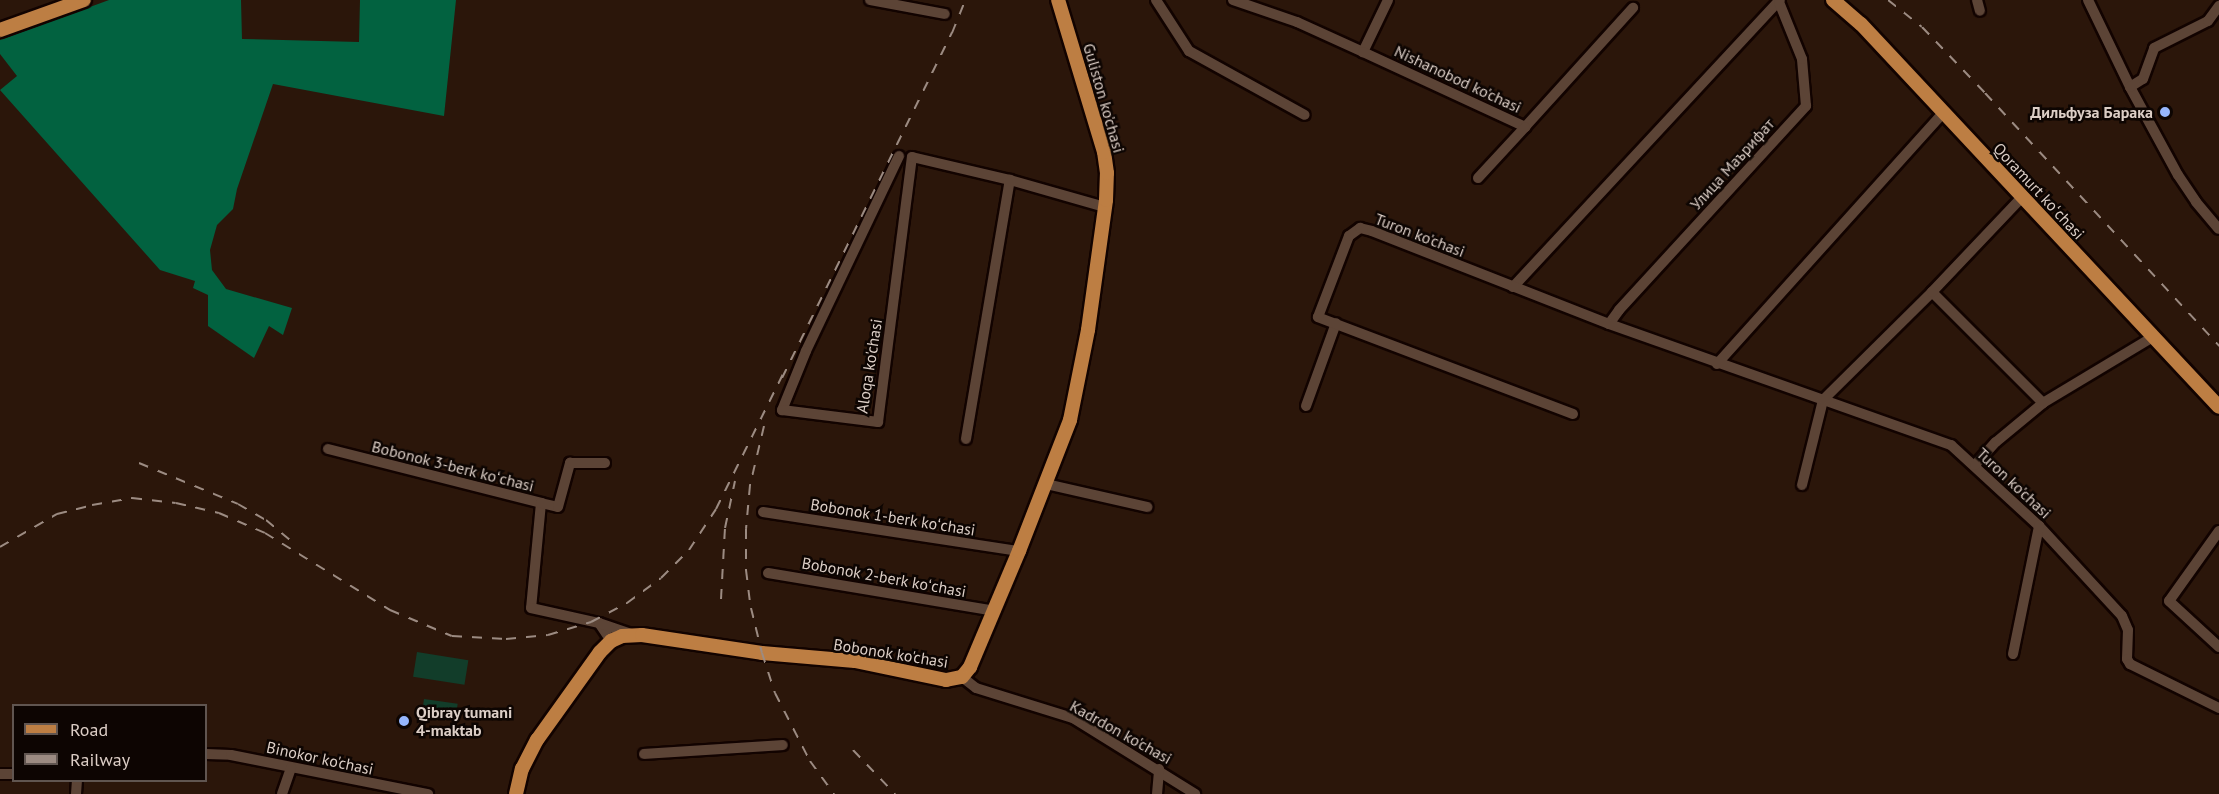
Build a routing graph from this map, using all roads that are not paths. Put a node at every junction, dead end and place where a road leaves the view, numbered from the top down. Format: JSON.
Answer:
{"nodes":[{"id":1,"x":69,"y":0,"type":"edge"},
{"id":2,"x":84,"y":0,"type":"edge"},
{"id":3,"x":870,"y":0,"type":"edge"},
{"id":4,"x":1058,"y":0,"type":"edge"},
{"id":5,"x":1156,"y":0,"type":"edge"},
{"id":6,"x":1233,"y":0,"type":"edge"},
{"id":7,"x":1388,"y":0,"type":"edge"},
{"id":8,"x":1833,"y":0,"type":"edge"},
{"id":9,"x":1839,"y":0,"type":"edge"},
{"id":10,"x":2088,"y":0,"type":"edge"},
{"id":11,"x":1779,"y":1,"type":"edge"},
{"id":12,"x":2219,"y":6,"type":"edge"},
{"id":13,"x":1633,"y":8,"type":"dead end"},
{"id":14,"x":945,"y":14,"type":"dead end"},
{"id":15,"x":0,"y":24,"type":"edge"},
{"id":16,"x":0,"y":30,"type":"edge"},
{"id":17,"x":1363,"y":52,"type":"junction"},
{"id":18,"x":2130,"y":87,"type":"junction"},
{"id":19,"x":1944,"y":112,"type":"junction"},
{"id":20,"x":1305,"y":115,"type":"dead end"},
{"id":21,"x":1525,"y":127,"type":"junction"},
{"id":22,"x":899,"y":156,"type":"dead end"},
{"id":23,"x":1478,"y":178,"type":"dead end"},
{"id":24,"x":1010,"y":180,"type":"junction"},
{"id":25,"x":2022,"y":197,"type":"junction"},
{"id":26,"x":1105,"y":207,"type":"junction"},
{"id":27,"x":2219,"y":228,"type":"edge"},
{"id":28,"x":1513,"y":287,"type":"junction"},
{"id":29,"x":1932,"y":292,"type":"junction"},
{"id":30,"x":1336,"y":324,"type":"junction"},
{"id":31,"x":1609,"y":324,"type":"junction"},
{"id":32,"x":2153,"y":337,"type":"junction"},
{"id":33,"x":1717,"y":364,"type":"junction"},
{"id":34,"x":1823,"y":400,"type":"junction"},
{"id":35,"x":2219,"y":401,"type":"edge"},
{"id":36,"x":2043,"y":403,"type":"junction"},
{"id":37,"x":1306,"y":406,"type":"dead end"},
{"id":38,"x":2219,"y":407,"type":"edge"},
{"id":39,"x":1573,"y":414,"type":"dead end"},
{"id":40,"x":966,"y":440,"type":"dead end"},
{"id":41,"x":328,"y":449,"type":"dead end"},
{"id":42,"x":605,"y":463,"type":"dead end"},
{"id":43,"x":1975,"y":465,"type":"junction"},
{"id":44,"x":1046,"y":484,"type":"junction"},
{"id":45,"x":1802,"y":484,"type":"dead end"},
{"id":46,"x":541,"y":503,"type":"junction"},
{"id":47,"x":1147,"y":507,"type":"dead end"},
{"id":48,"x":763,"y":512,"type":"dead end"},
{"id":49,"x":2039,"y":526,"type":"junction"},
{"id":50,"x":2219,"y":531,"type":"edge"},
{"id":51,"x":1019,"y":551,"type":"junction"},
{"id":52,"x":768,"y":573,"type":"dead end"},
{"id":53,"x":994,"y":611,"type":"junction"},
{"id":54,"x":598,"y":623,"type":"junction"},
{"id":55,"x":634,"y":634,"type":"junction"},
{"id":56,"x":611,"y":641,"type":"junction"},
{"id":57,"x":2219,"y":647,"type":"edge"},
{"id":58,"x":2013,"y":654,"type":"dead end"},
{"id":59,"x":962,"y":677,"type":"junction"},
{"id":60,"x":2219,"y":708,"type":"edge"},
{"id":61,"x":783,"y":745,"type":"dead end"},
{"id":62,"x":207,"y":754,"type":"edge"},
{"id":63,"x":644,"y":754,"type":"dead end"},
{"id":64,"x":291,"y":768,"type":"junction"},
{"id":65,"x":1158,"y":769,"type":"junction"},
{"id":66,"x":282,"y":794,"type":"edge"},
{"id":67,"x":428,"y":794,"type":"edge"},
{"id":68,"x":516,"y":794,"type":"edge"},
{"id":69,"x":1157,"y":794,"type":"edge"},
{"id":70,"x":1195,"y":794,"type":"edge"}],
"edges":[{"from":1,"to":15,"type":"main road"},
{"from":2,"to":16,"type":"main road"},
{"from":3,"to":14,"type":"street"},
{"from":4,"to":26,"type":"main road","name":"Guliston ko'chasi"},
{"from":5,"to":20,"type":"street"},
{"from":6,"to":17,"type":"street","name":"Nishanobod ko'chasi"},
{"from":7,"to":17,"type":"street"},
{"from":8,"to":19,"type":"main road","name":"Qoramurt koʻchasi"},
{"from":9,"to":35,"type":"main road","name":"Qoramurt koʻchasi"},
{"from":10,"to":18,"type":"street"},
{"from":11,"to":28,"type":"street"},
{"from":11,"to":31,"type":"street","name":"Улица Маърифат"},
{"from":12,"to":18,"type":"street"},
{"from":13,"to":21,"type":"street","name":"Nishanobod ko'chasi"},
{"from":17,"to":21,"type":"street","name":"Nishanobod ko'chasi"},
{"from":18,"to":27,"type":"street"},
{"from":19,"to":25,"type":"main road","name":"Qoramurt koʻchasi"},
{"from":19,"to":33,"type":"street"},
{"from":21,"to":23,"type":"street"},
{"from":22,"to":24,"type":"street","name":"Aloqa ko'chasi"},
{"from":24,"to":26,"type":"street"},
{"from":24,"to":40,"type":"street"},
{"from":25,"to":29,"type":"street"},
{"from":25,"to":32,"type":"main road","name":"Qoramurt koʻchasi"},
{"from":26,"to":44,"type":"main road","name":"Bobonok ko'chasi"},
{"from":28,"to":30,"type":"street","name":"Turon ko'chasi"},
{"from":28,"to":31,"type":"street","name":"Turon ko'chasi"},
{"from":29,"to":34,"type":"street"},
{"from":29,"to":36,"type":"street"},
{"from":30,"to":37,"type":"street"},
{"from":30,"to":39,"type":"street","name":"Turon ko'chasi"},
{"from":31,"to":33,"type":"street","name":"Turon ko'chasi"},
{"from":32,"to":36,"type":"street"},
{"from":32,"to":38,"type":"main road","name":"Qoramurt koʻchasi"},
{"from":33,"to":34,"type":"street","name":"Turon ko'chasi"},
{"from":34,"to":43,"type":"street","name":"Turon ko'chasi"},
{"from":34,"to":45,"type":"street"},
{"from":36,"to":43,"type":"street"},
{"from":41,"to":46,"type":"street","name":"Bobonok 3-berk koʻchasi"},
{"from":42,"to":46,"type":"street"},
{"from":43,"to":49,"type":"street","name":"Turon ko'chasi"},
{"from":44,"to":47,"type":"street"},
{"from":44,"to":51,"type":"main road","name":"Bobonok ko'chasi"},
{"from":46,"to":54,"type":"street","name":"Bobonok 3-berk koʻchasi"},
{"from":48,"to":51,"type":"street","name":"Bobonok 1-berk koʻchasi"},
{"from":49,"to":58,"type":"street"},
{"from":49,"to":60,"type":"street","name":"Turon ko'chasi"},
{"from":50,"to":57,"type":"street"},
{"from":51,"to":53,"type":"main road","name":"Bobonok ko'chasi"},
{"from":52,"to":53,"type":"street","name":"Bobonok 2-berk koʻchasi"},
{"from":53,"to":59,"type":"main road","name":"Bobonok ko'chasi"},
{"from":54,"to":55,"type":"street","name":"Bobonok 3-berk koʻchasi"},
{"from":54,"to":56,"type":"street"},
{"from":55,"to":56,"type":"main road","name":"Bobonok ko'chasi"},
{"from":55,"to":59,"type":"main road","name":"Bobonok ko'chasi"},
{"from":56,"to":68,"type":"main road"},
{"from":59,"to":65,"type":"street","name":"Kadrdon ko'chasi"},
{"from":61,"to":63,"type":"street"},
{"from":62,"to":64,"type":"street","name":"Binokor ko'chasi"},
{"from":64,"to":66,"type":"street"},
{"from":64,"to":67,"type":"street","name":"Binokor ko'chasi"},
{"from":65,"to":69,"type":"street"},
{"from":65,"to":70,"type":"street","name":"Kadrdon ko'chasi"}]}
